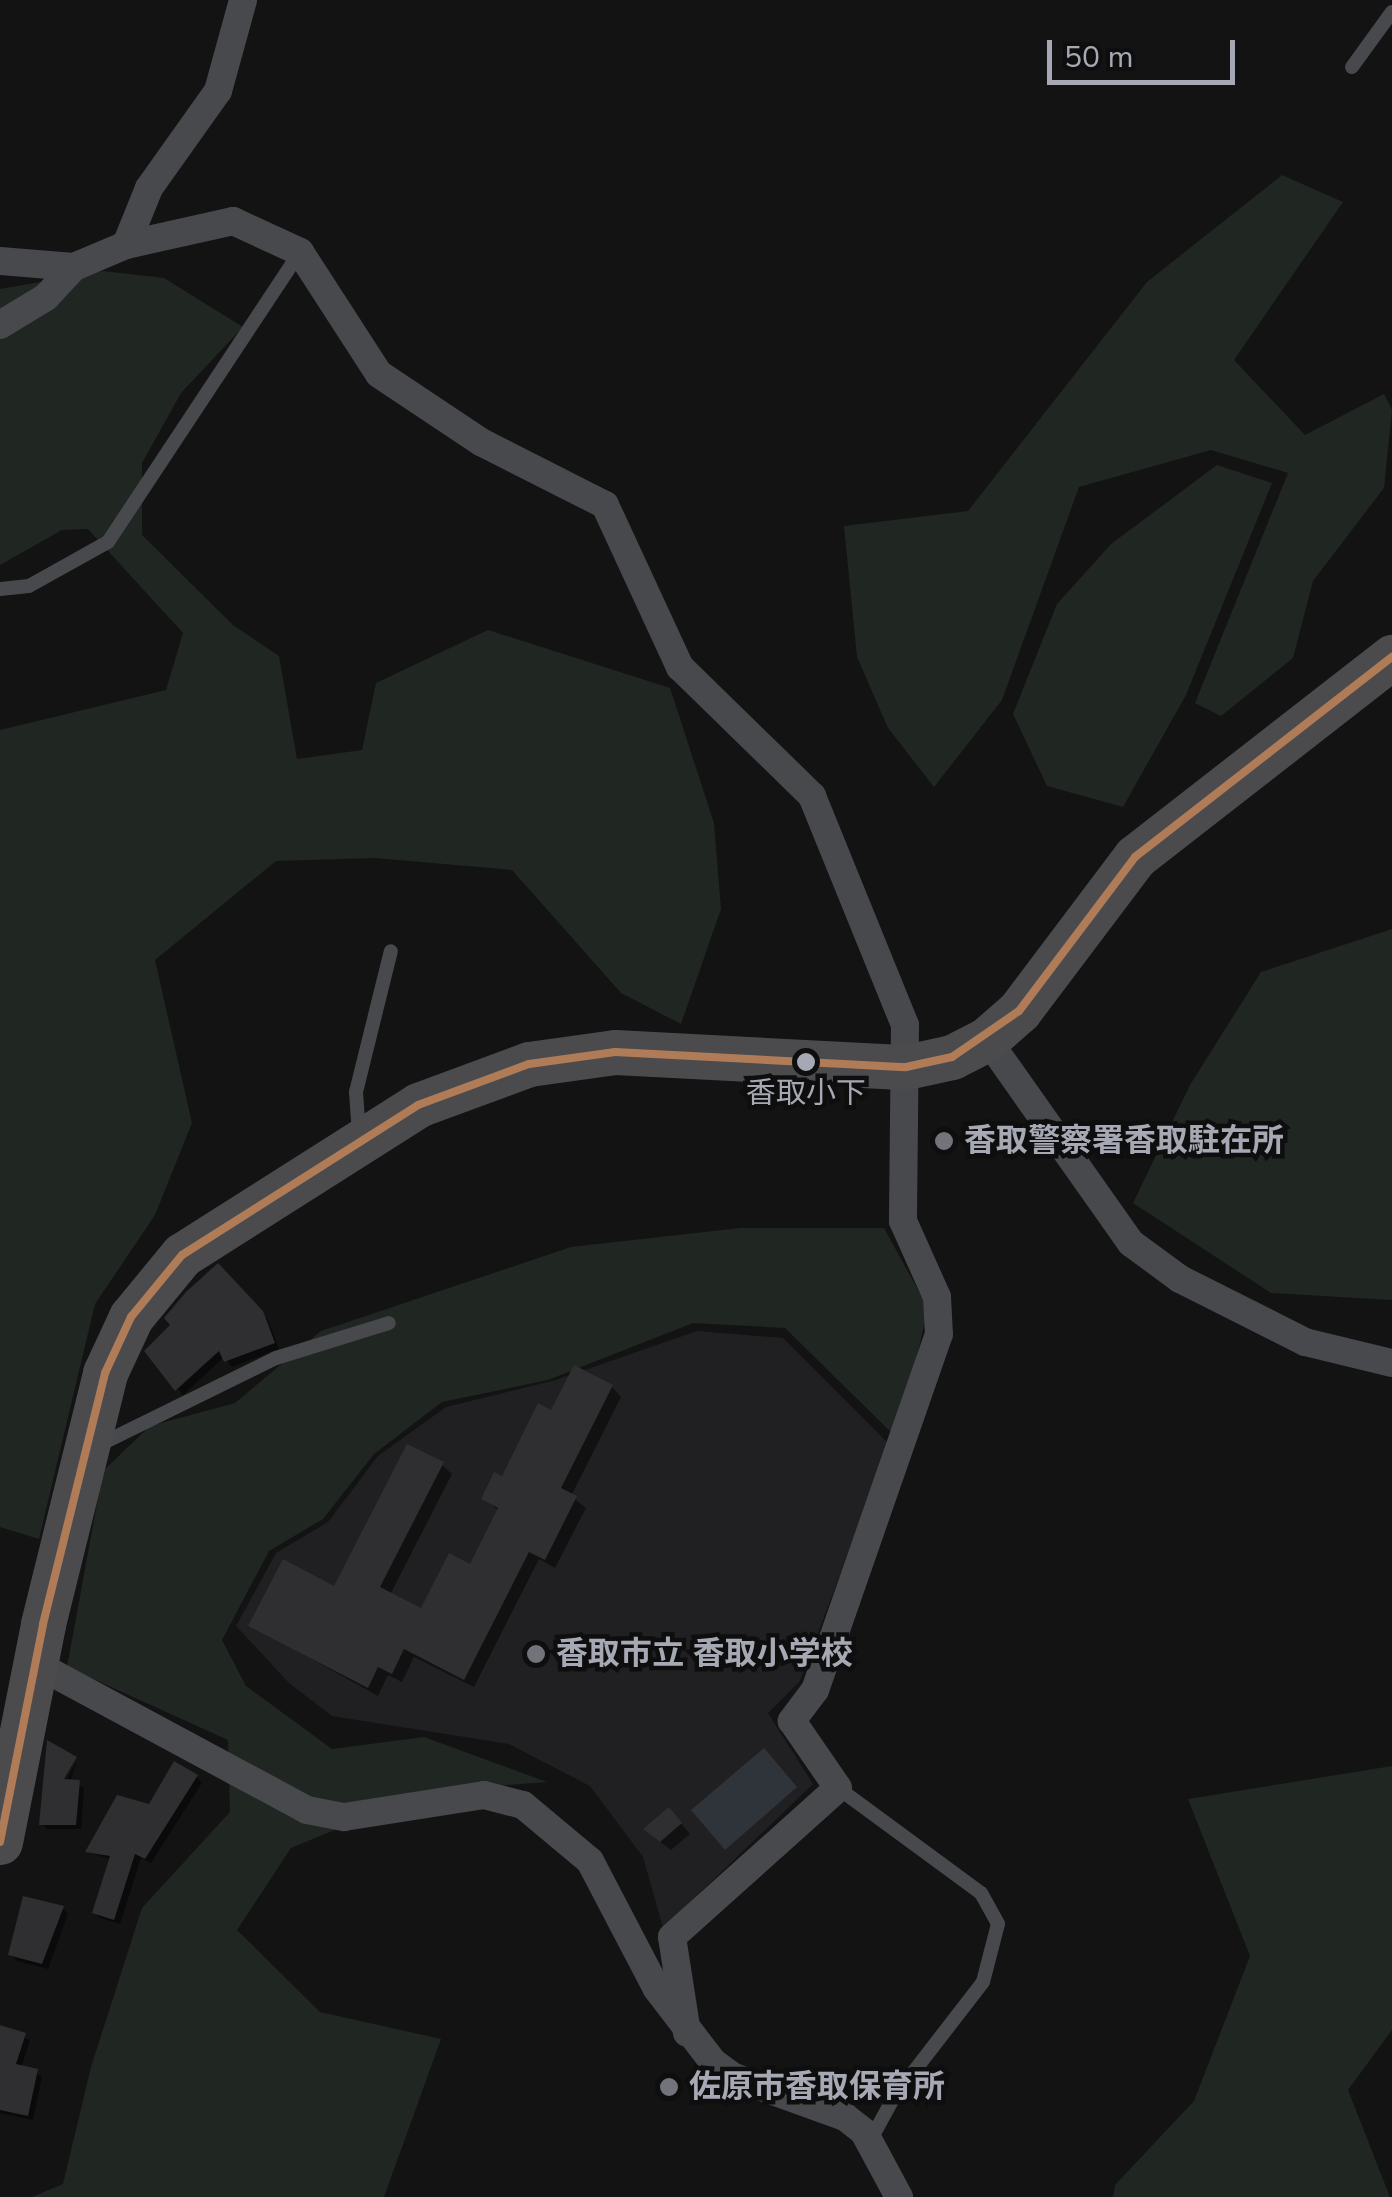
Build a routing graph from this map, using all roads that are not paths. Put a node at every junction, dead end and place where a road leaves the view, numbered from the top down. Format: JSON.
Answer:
{"nodes":[{"id":1,"x":243,"y":0,"type":"edge"},
{"id":2,"x":1392,"y":12,"type":"edge"},
{"id":3,"x":1352,"y":67,"type":"dead end"},
{"id":4,"x":126,"y":245,"type":"junction"},
{"id":5,"x":300,"y":252,"type":"junction"},
{"id":6,"x":0,"y":261,"type":"edge"},
{"id":7,"x":74,"y":267,"type":"junction"},
{"id":8,"x":0,"y":325,"type":"edge"},
{"id":9,"x":0,"y":589,"type":"edge"},
{"id":10,"x":1392,"y":657,"type":"edge"},
{"id":11,"x":391,"y":952,"type":"dead end"},
{"id":12,"x":987,"y":1039,"type":"junction"},
{"id":13,"x":906,"y":1067,"type":"junction"},
{"id":14,"x":360,"y":1140,"type":"junction"},
{"id":15,"x":390,"y":1323,"type":"dead end"},
{"id":16,"x":1392,"y":1364,"type":"edge"},
{"id":17,"x":81,"y":1456,"type":"junction"},
{"id":18,"x":34,"y":1664,"type":"junction"},
{"id":19,"x":838,"y":1788,"type":"junction"},
{"id":20,"x":0,"y":1842,"type":"edge"},
{"id":21,"x":687,"y":2033,"type":"junction"},
{"id":22,"x":870,"y":2142,"type":"junction"},
{"id":23,"x":900,"y":2197,"type":"edge"}],
"edges":[{"from":1,"to":4,"type":"street"},
{"from":2,"to":3,"type":"lane"},
{"from":4,"to":5,"type":"street"},
{"from":4,"to":7,"type":"street"},
{"from":5,"to":9,"type":"lane"},
{"from":5,"to":13,"type":"street"},
{"from":6,"to":7,"type":"street"},
{"from":7,"to":8,"type":"street"},
{"from":10,"to":12,"type":"main road"},
{"from":11,"to":14,"type":"lane"},
{"from":12,"to":13,"type":"main road"},
{"from":12,"to":16,"type":"street"},
{"from":13,"to":14,"type":"main road"},
{"from":13,"to":19,"type":"street"},
{"from":14,"to":17,"type":"main road"},
{"from":15,"to":17,"type":"lane"},
{"from":17,"to":18,"type":"main road"},
{"from":18,"to":20,"type":"main road"},
{"from":18,"to":21,"type":"street"},
{"from":19,"to":21,"type":"street"},
{"from":19,"to":22,"type":"lane"},
{"from":21,"to":22,"type":"street"},
{"from":22,"to":23,"type":"street"}]}
